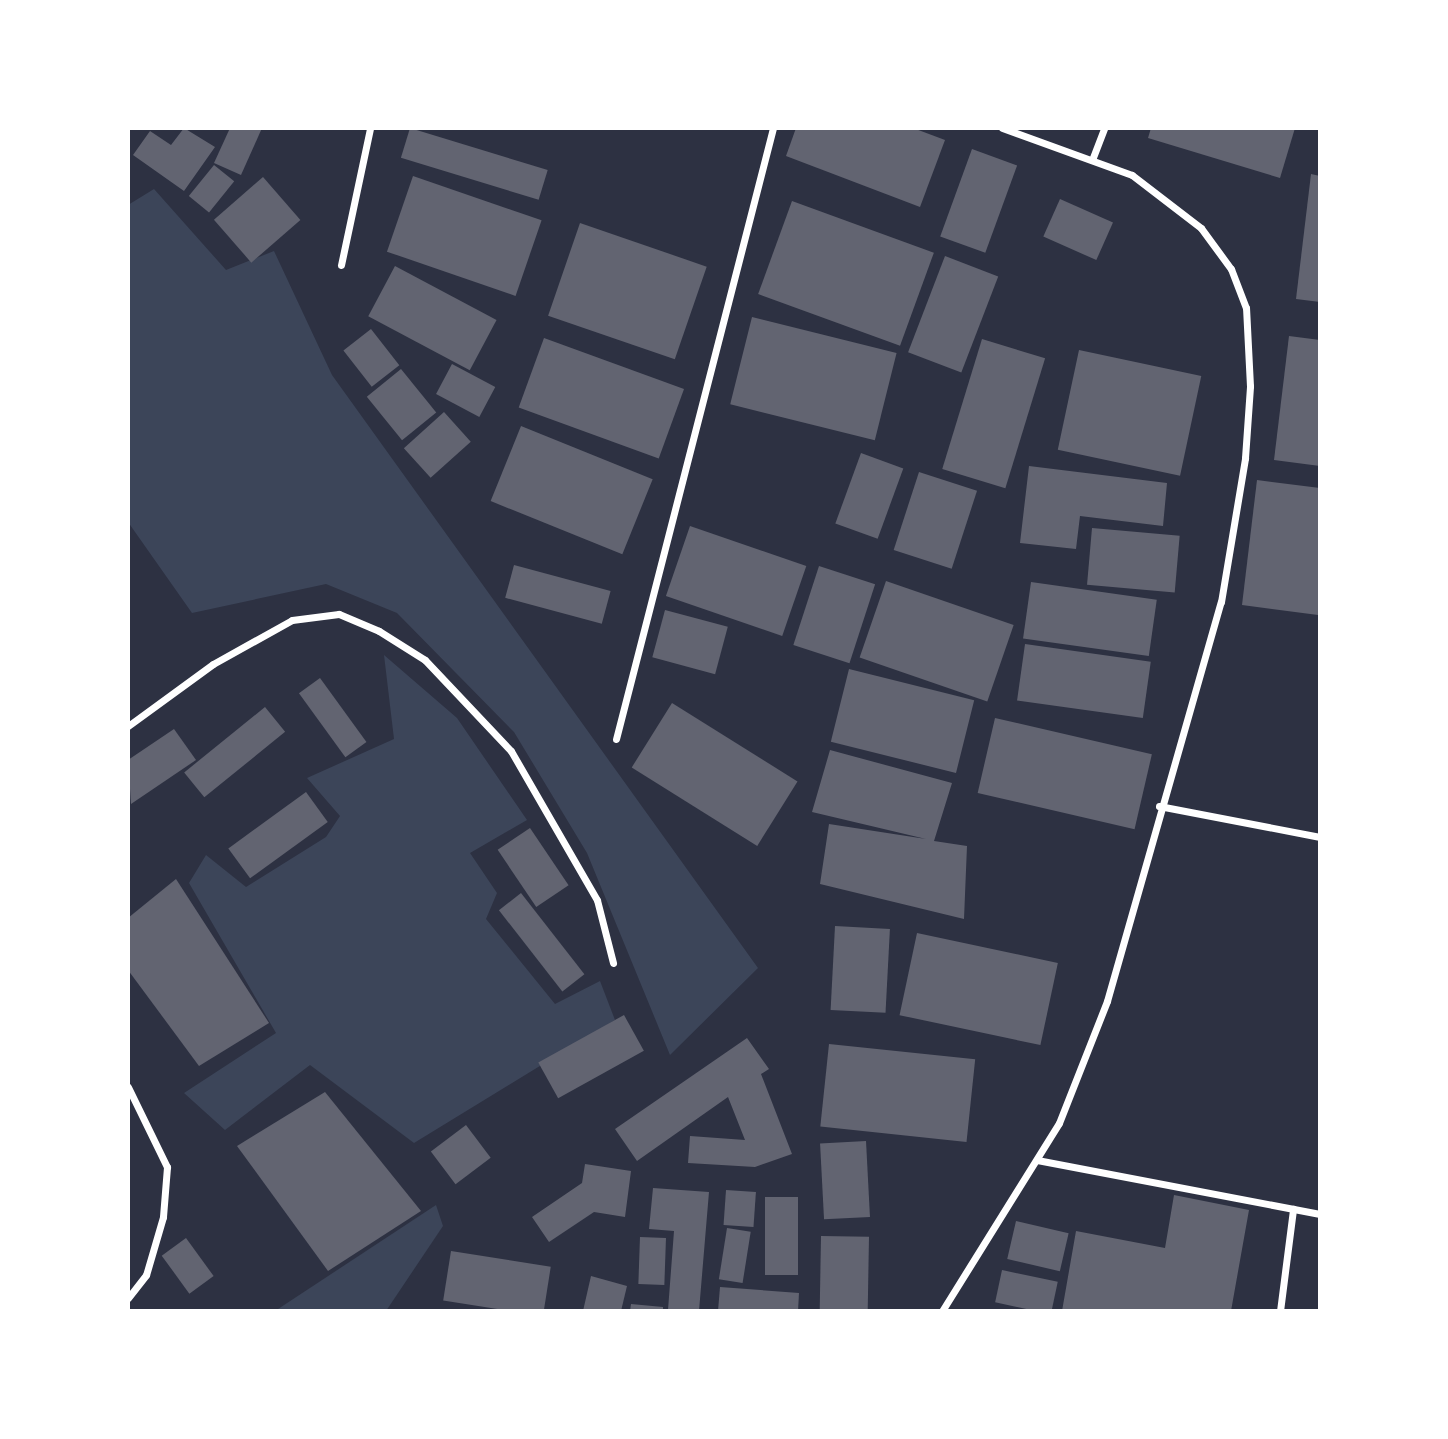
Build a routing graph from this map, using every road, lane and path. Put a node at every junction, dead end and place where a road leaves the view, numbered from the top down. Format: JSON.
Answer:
{"nodes":[{"id":1,"x":370,"y":128,"type":"edge"},
{"id":2,"x":773,"y":128,"type":"edge"},
{"id":3,"x":1002,"y":128,"type":"edge"},
{"id":4,"x":1104,"y":128,"type":"edge"},
{"id":5,"x":1092,"y":160,"type":"junction"},
{"id":6,"x":341,"y":265,"type":"dead end"},
{"id":7,"x":128,"y":726,"type":"edge"},
{"id":8,"x":617,"y":739,"type":"dead end"},
{"id":9,"x":1159,"y":806,"type":"junction"},
{"id":10,"x":1320,"y":837,"type":"edge"},
{"id":11,"x":613,"y":963,"type":"dead end"},
{"id":12,"x":128,"y":1087,"type":"edge"},
{"id":13,"x":1037,"y":1160,"type":"junction"},
{"id":14,"x":1293,"y":1209,"type":"junction"},
{"id":15,"x":1320,"y":1214,"type":"edge"},
{"id":16,"x":128,"y":1298,"type":"edge"},
{"id":17,"x":942,"y":1311,"type":"edge"},
{"id":18,"x":1280,"y":1311,"type":"edge"}],
"edges":[{"from":1,"to":6,"type":"street"},
{"from":2,"to":8,"type":"street"},
{"from":3,"to":5,"type":"street"},
{"from":4,"to":5,"type":"street"},
{"from":5,"to":9,"type":"street"},
{"from":7,"to":11,"type":"street"},
{"from":9,"to":10,"type":"street"},
{"from":9,"to":13,"type":"street"},
{"from":12,"to":16,"type":"street"},
{"from":13,"to":14,"type":"street"},
{"from":13,"to":17,"type":"street"},
{"from":14,"to":15,"type":"street"},
{"from":14,"to":18,"type":"street"}]}
